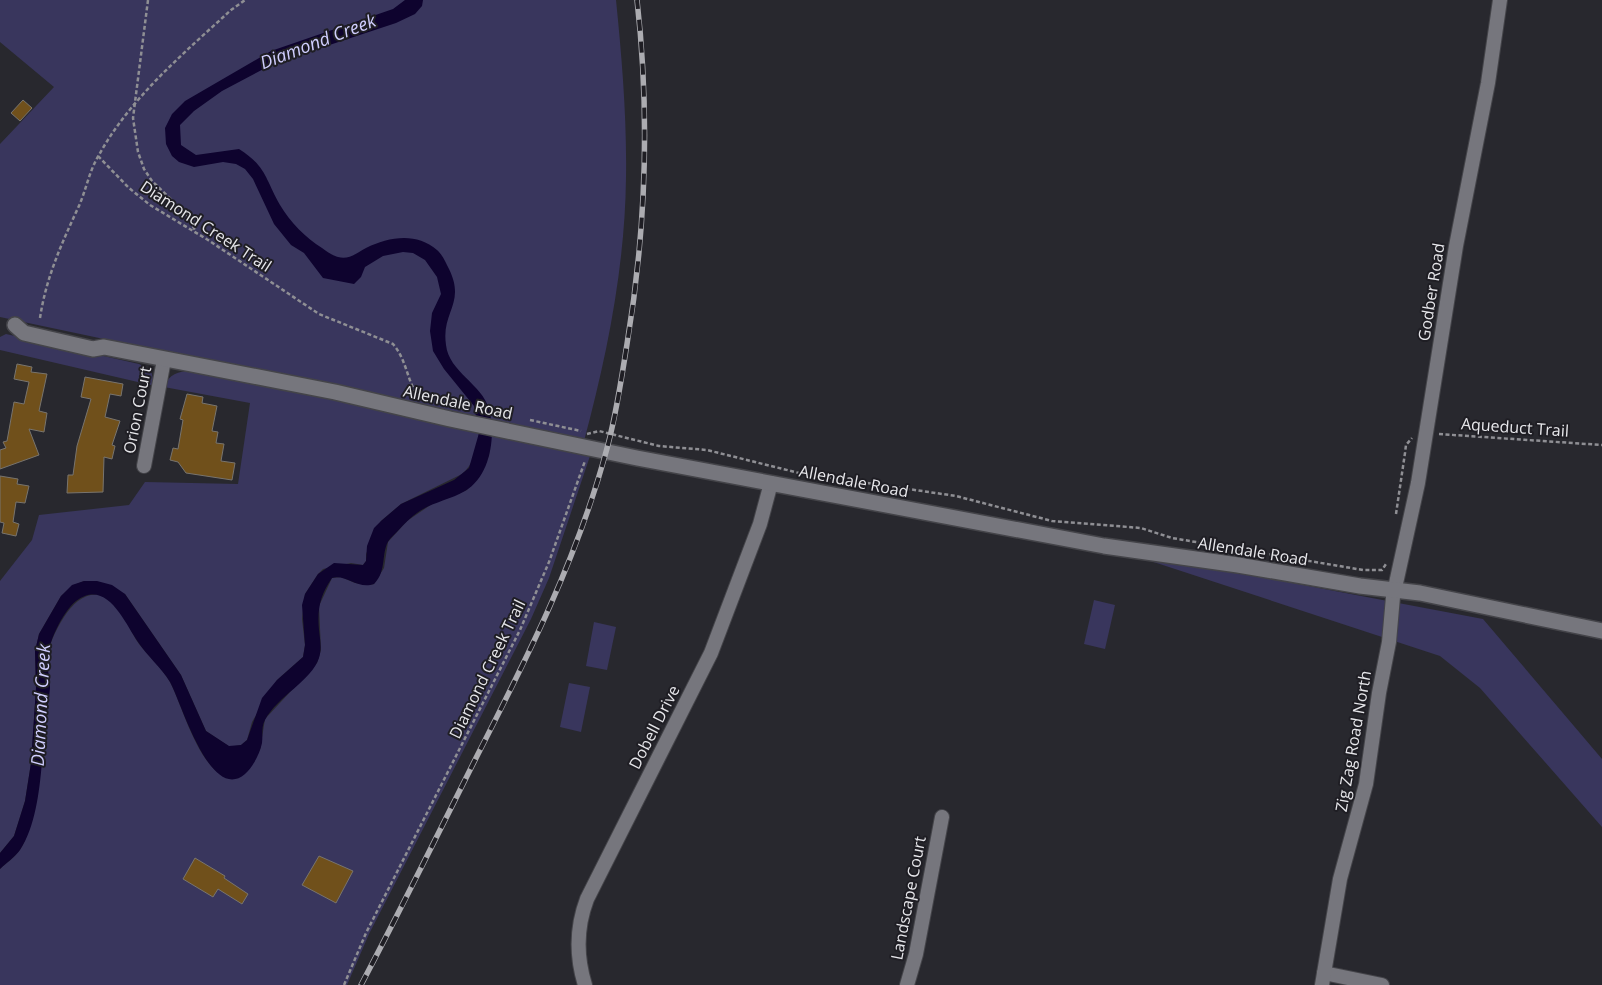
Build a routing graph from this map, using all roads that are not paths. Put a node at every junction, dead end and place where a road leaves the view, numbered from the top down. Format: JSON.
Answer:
{"nodes":[{"id":1,"x":1500,"y":0,"type":"edge"},
{"id":2,"x":8,"y":324,"type":"edge"},
{"id":3,"x":164,"y":360,"type":"junction"},
{"id":4,"x":144,"y":466,"type":"dead end"},
{"id":5,"x":771,"y":483,"type":"junction"},
{"id":6,"x":1396,"y":590,"type":"junction"},
{"id":7,"x":1602,"y":631,"type":"edge"},
{"id":8,"x":942,"y":817,"type":"dead end"},
{"id":9,"x":1323,"y":979,"type":"edge"},
{"id":10,"x":585,"y":985,"type":"edge"},
{"id":11,"x":907,"y":985,"type":"edge"},
{"id":12,"x":1382,"y":985,"type":"edge"}],
"edges":[{"from":1,"to":6,"type":"street","name":"Godber Road"},
{"from":2,"to":3,"type":"street","name":"Allendale Road"},
{"from":3,"to":4,"type":"street","name":"Orion Court"},
{"from":3,"to":5,"type":"street","name":"Allendale Road"},
{"from":5,"to":6,"type":"street","name":"Allendale Road"},
{"from":5,"to":10,"type":"street","name":"Dobell Drive"},
{"from":6,"to":7,"type":"street","name":"Allendale Road"},
{"from":6,"to":9,"type":"street","name":"Zig Zag Road North"},
{"from":8,"to":11,"type":"street","name":"Landscape Court"},
{"from":9,"to":12,"type":"street"}]}
